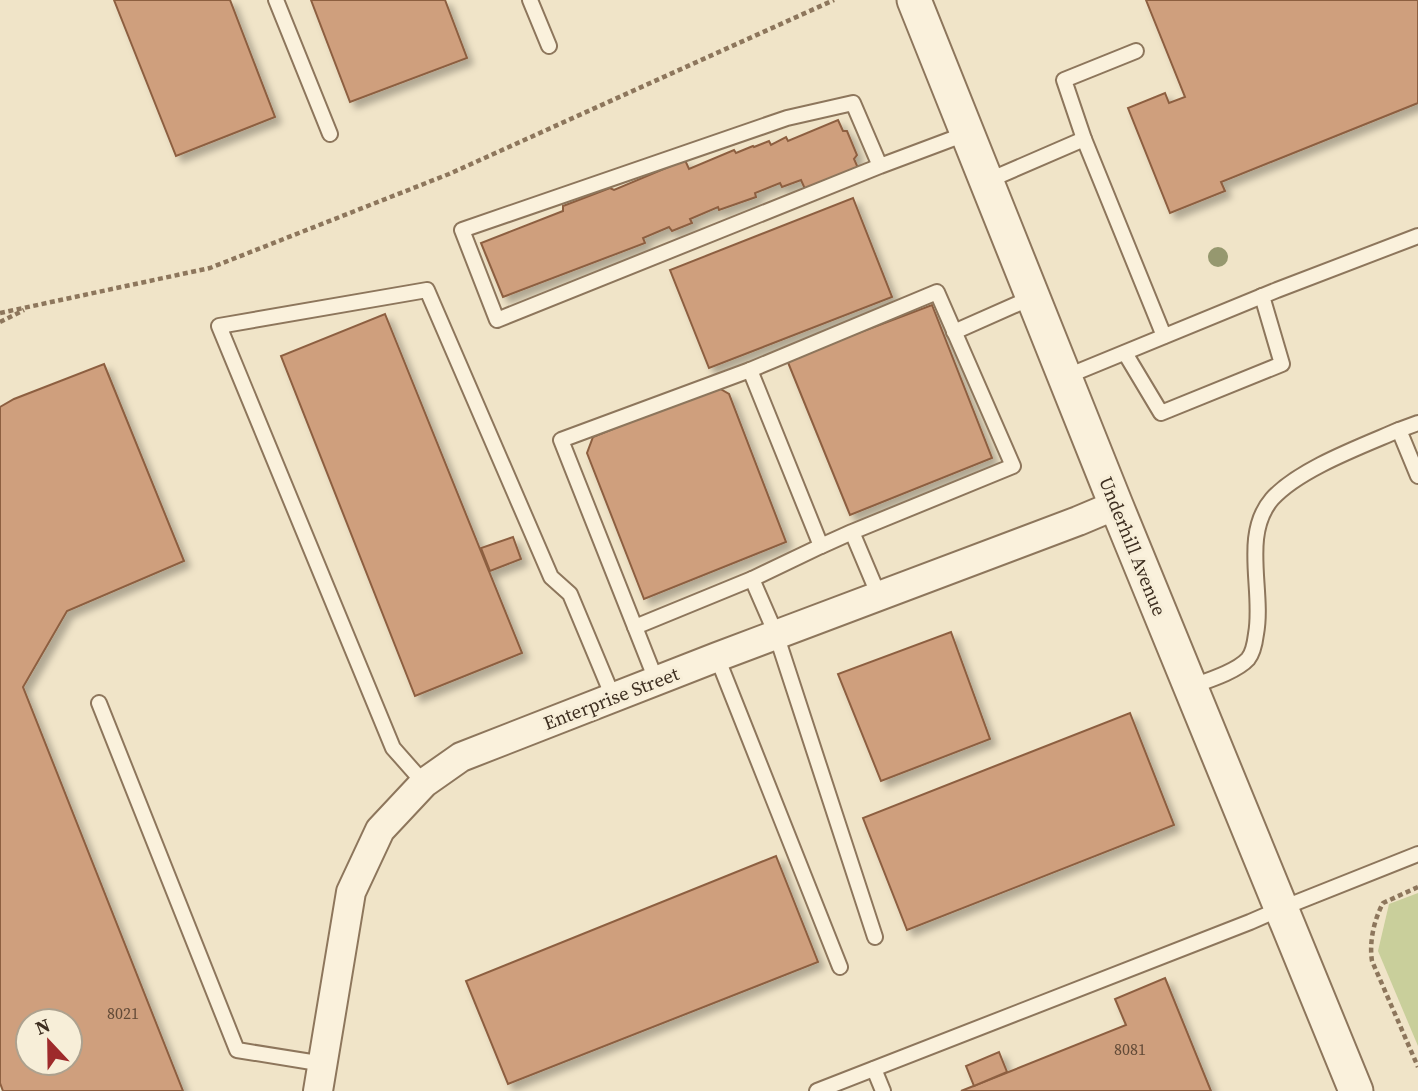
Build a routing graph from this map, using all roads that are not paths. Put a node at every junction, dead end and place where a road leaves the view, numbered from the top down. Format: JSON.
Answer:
{"nodes":[{"id":1,"x":276,"y":0,"type":"edge"},
{"id":2,"x":530,"y":0,"type":"edge"},
{"id":3,"x":914,"y":0,"type":"edge"},
{"id":4,"x":549,"y":46,"type":"dead end"},
{"id":5,"x":1136,"y":51,"type":"dead end"},
{"id":6,"x":968,"y":133,"type":"junction"},
{"id":7,"x":330,"y":134,"type":"dead end"},
{"id":8,"x":1084,"y":139,"type":"junction"},
{"id":9,"x":880,"y":166,"type":"junction"},
{"id":10,"x":987,"y":181,"type":"junction"},
{"id":11,"x":1418,"y":236,"type":"edge"},
{"id":12,"x":1262,"y":296,"type":"junction"},
{"id":13,"x":1033,"y":297,"type":"junction"},
{"id":14,"x":954,"y":332,"type":"junction"},
{"id":15,"x":1164,"y":336,"type":"junction"},
{"id":16,"x":1125,"y":353,"type":"junction"},
{"id":17,"x":750,"y":370,"type":"junction"},
{"id":18,"x":1065,"y":377,"type":"junction"},
{"id":19,"x":1418,"y":423,"type":"edge"},
{"id":20,"x":1399,"y":430,"type":"junction"},
{"id":21,"x":1418,"y":476,"type":"edge"},
{"id":22,"x":1116,"y":505,"type":"junction"},
{"id":23,"x":852,"y":531,"type":"junction"},
{"id":24,"x":821,"y":546,"type":"junction"},
{"id":25,"x":752,"y":579,"type":"junction"},
{"id":26,"x":879,"y":596,"type":"junction"},
{"id":27,"x":635,"y":627,"type":"junction"},
{"id":28,"x":776,"y":634,"type":"junction"},
{"id":29,"x":717,"y":657,"type":"junction"},
{"id":30,"x":656,"y":680,"type":"junction"},
{"id":31,"x":1190,"y":687,"type":"junction"},
{"id":32,"x":613,"y":697,"type":"junction"},
{"id":33,"x":99,"y":703,"type":"dead end"},
{"id":34,"x":424,"y":783,"type":"junction"},
{"id":35,"x":1418,"y":854,"type":"edge"},
{"id":36,"x":1280,"y":909,"type":"junction"},
{"id":37,"x":875,"y":937,"type":"dead end"},
{"id":38,"x":840,"y":967,"type":"dead end"},
{"id":39,"x":874,"y":1069,"type":"junction"},
{"id":40,"x":321,"y":1077,"type":"edge"},
{"id":41,"x":817,"y":1091,"type":"edge"},
{"id":42,"x":883,"y":1091,"type":"edge"},
{"id":43,"x":1356,"y":1091,"type":"edge"}],
"edges":[{"from":1,"to":7,"type":"lane"},
{"from":2,"to":4,"type":"lane"},
{"from":3,"to":6,"type":"street","name":"Underhill Avenue"},
{"from":5,"to":8,"type":"lane"},
{"from":6,"to":9,"type":"lane"},
{"from":6,"to":10,"type":"street","name":"Underhill Avenue"},
{"from":8,"to":10,"type":"lane"},
{"from":8,"to":15,"type":"lane"},
{"from":9,"to":9,"type":"lane"},
{"from":10,"to":13,"type":"street","name":"Underhill Avenue"},
{"from":11,"to":12,"type":"lane"},
{"from":12,"to":15,"type":"lane"},
{"from":12,"to":16,"type":"lane"},
{"from":13,"to":14,"type":"lane"},
{"from":13,"to":18,"type":"street","name":"Underhill Avenue"},
{"from":14,"to":17,"type":"lane"},
{"from":14,"to":23,"type":"lane"},
{"from":15,"to":16,"type":"lane"},
{"from":16,"to":18,"type":"lane"},
{"from":17,"to":24,"type":"lane"},
{"from":17,"to":27,"type":"lane"},
{"from":18,"to":22,"type":"street","name":"Underhill Avenue"},
{"from":19,"to":20,"type":"lane"},
{"from":20,"to":21,"type":"lane"},
{"from":20,"to":31,"type":"lane"},
{"from":22,"to":26,"type":"street","name":"Enterprise Street"},
{"from":22,"to":31,"type":"street","name":"Underhill Avenue"},
{"from":23,"to":24,"type":"lane"},
{"from":23,"to":26,"type":"lane"},
{"from":24,"to":25,"type":"lane"},
{"from":25,"to":27,"type":"lane"},
{"from":25,"to":28,"type":"lane"},
{"from":26,"to":28,"type":"street","name":"Enterprise Street"},
{"from":27,"to":30,"type":"lane"},
{"from":28,"to":29,"type":"street","name":"Enterprise Street"},
{"from":28,"to":37,"type":"lane"},
{"from":29,"to":30,"type":"street","name":"Enterprise Street"},
{"from":29,"to":38,"type":"lane"},
{"from":30,"to":32,"type":"street","name":"Enterprise Street"},
{"from":31,"to":36,"type":"street","name":"Underhill Avenue"},
{"from":32,"to":34,"type":"street","name":"Enterprise Street"},
{"from":32,"to":34,"type":"lane"},
{"from":33,"to":40,"type":"lane"},
{"from":34,"to":40,"type":"street","name":"Enterprise Street"},
{"from":35,"to":36,"type":"lane"},
{"from":36,"to":39,"type":"lane"},
{"from":36,"to":43,"type":"street","name":"Underhill Avenue"},
{"from":39,"to":41,"type":"lane"},
{"from":39,"to":42,"type":"lane"}]}
